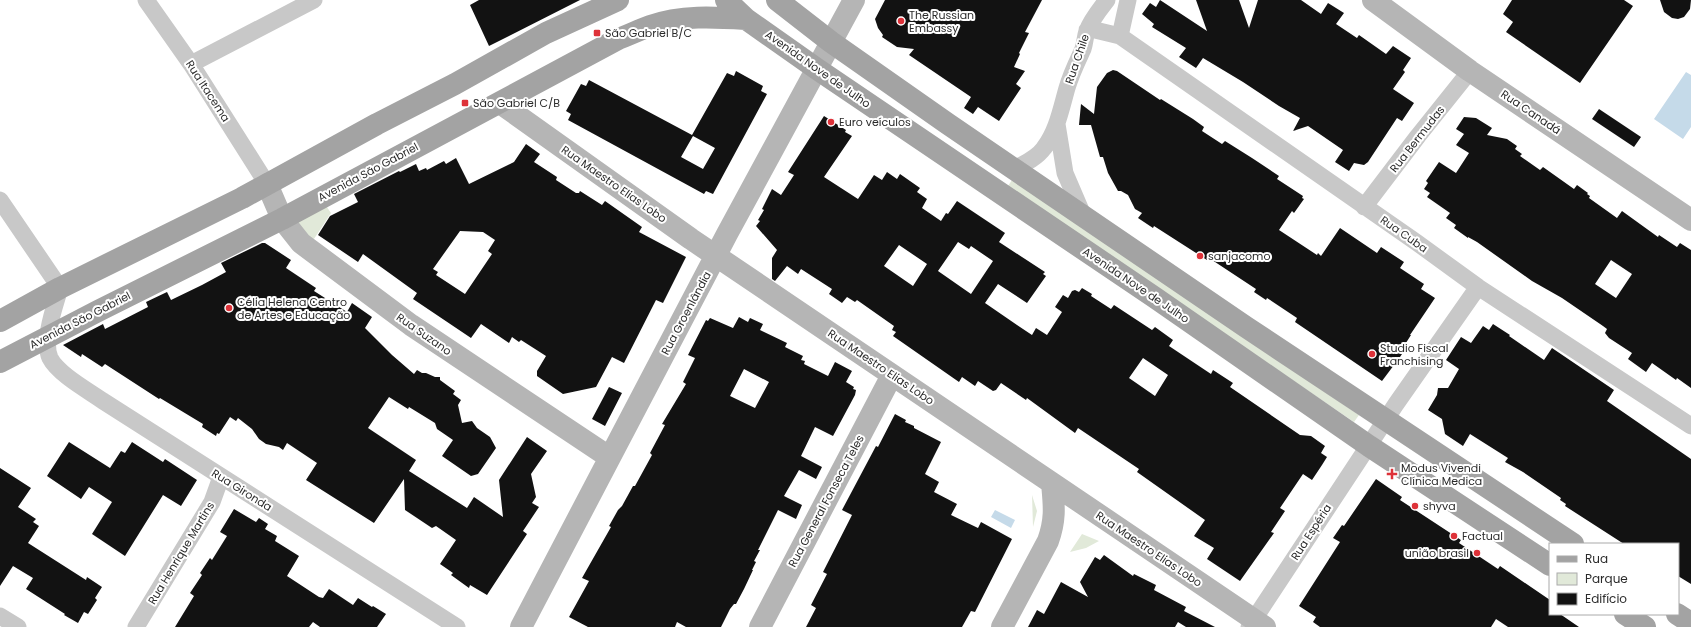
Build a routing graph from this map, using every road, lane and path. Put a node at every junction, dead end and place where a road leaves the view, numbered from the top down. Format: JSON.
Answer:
{"nodes":[{"id":1,"x":146,"y":0,"type":"edge"},
{"id":2,"x":314,"y":0,"type":"edge"},
{"id":3,"x":618,"y":0,"type":"edge"},
{"id":4,"x":726,"y":0,"type":"edge"},
{"id":5,"x":777,"y":0,"type":"edge"},
{"id":6,"x":854,"y":0,"type":"edge"},
{"id":7,"x":1107,"y":0,"type":"edge"},
{"id":8,"x":1128,"y":0,"type":"edge"},
{"id":9,"x":1374,"y":0,"type":"edge"},
{"id":10,"x":746,"y":19,"type":"junction"},
{"id":11,"x":1087,"y":30,"type":"junction"},
{"id":12,"x":1120,"y":36,"type":"junction"},
{"id":13,"x":831,"y":42,"type":"junction"},
{"id":14,"x":190,"y":64,"type":"junction"},
{"id":15,"x":817,"y":69,"type":"junction"},
{"id":16,"x":1470,"y":71,"type":"junction"},
{"id":17,"x":500,"y":103,"type":"junction"},
{"id":18,"x":1057,"y":124,"type":"junction"},
{"id":19,"x":1014,"y":169,"type":"junction"},
{"id":20,"x":267,"y":184,"type":"junction"},
{"id":21,"x":0,"y":200,"type":"edge"},
{"id":22,"x":1364,"y":207,"type":"junction"},
{"id":23,"x":1083,"y":215,"type":"junction"},
{"id":24,"x":282,"y":218,"type":"junction"},
{"id":25,"x":1691,"y":220,"type":"edge"},
{"id":26,"x":716,"y":256,"type":"junction"},
{"id":27,"x":1478,"y":287,"type":"junction"},
{"id":28,"x":60,"y":288,"type":"junction"},
{"id":29,"x":0,"y":321,"type":"edge"},
{"id":30,"x":48,"y":336,"type":"junction"},
{"id":31,"x":0,"y":362,"type":"edge"},
{"id":32,"x":892,"y":375,"type":"junction"},
{"id":33,"x":1386,"y":420,"type":"junction"},
{"id":34,"x":1691,"y":426,"type":"edge"},
{"id":35,"x":1369,"y":446,"type":"junction"},
{"id":36,"x":609,"y":457,"type":"junction"},
{"id":37,"x":221,"y":477,"type":"junction"},
{"id":38,"x":1052,"y":483,"type":"junction"},
{"id":39,"x":1571,"y":543,"type":"edge"},
{"id":40,"x":1549,"y":564,"type":"edge"},
{"id":41,"x":1626,"y":615,"type":"edge"},
{"id":42,"x":1679,"y":615,"type":"edge"},
{"id":43,"x":0,"y":616,"type":"edge"},
{"id":44,"x":1691,"y":623,"type":"edge"},
{"id":45,"x":1256,"y":624,"type":"edge"},
{"id":46,"x":18,"y":627,"type":"edge"},
{"id":47,"x":136,"y":627,"type":"edge"},
{"id":48,"x":457,"y":627,"type":"edge"},
{"id":49,"x":521,"y":627,"type":"edge"},
{"id":50,"x":760,"y":627,"type":"edge"},
{"id":51,"x":1002,"y":627,"type":"edge"},
{"id":52,"x":1644,"y":627,"type":"edge"}],
"edges":[{"from":1,"to":14,"type":"street","name":"Rua Itacema"},
{"from":2,"to":14,"type":"street"},
{"from":3,"to":20,"type":"main road"},
{"from":4,"to":10,"type":"main road","name":"Avenida Nove de Julho"},
{"from":5,"to":13,"type":"main road"},
{"from":6,"to":13,"type":"street","name":"Rua Groenlândia"},
{"from":7,"to":11,"type":"street","name":"Rua Chile"},
{"from":8,"to":12,"type":"street"},
{"from":9,"to":16,"type":"street","name":"Rua Canadá"},
{"from":10,"to":15,"type":"main road","name":"Avenida Nove de Julho"},
{"from":10,"to":17,"type":"main road","name":"Avenida São Gabriel"},
{"from":11,"to":12,"type":"street","name":"Rua Cuba"},
{"from":11,"to":18,"type":"street","name":"Rua Chile"},
{"from":12,"to":22,"type":"street","name":"Rua Cuba"},
{"from":13,"to":15,"type":"street","name":"Rua Groenlândia"},
{"from":13,"to":19,"type":"main road"},
{"from":14,"to":20,"type":"street","name":"Rua Itacema"},
{"from":15,"to":26,"type":"street","name":"Rua Groenlândia"},
{"from":15,"to":35,"type":"main road","name":"Avenida Nove de Julho"},
{"from":16,"to":22,"type":"street","name":"Rua Bermudas"},
{"from":16,"to":25,"type":"street","name":"Rua Canadá"},
{"from":17,"to":24,"type":"main road","name":"Avenida São Gabriel"},
{"from":17,"to":26,"type":"street","name":"Rua Maestro Elias Lobo"},
{"from":18,"to":19,"type":"street","name":"Rua Chile"},
{"from":18,"to":23,"type":"street","name":"Rua Chile"},
{"from":19,"to":23,"type":"main road"},
{"from":20,"to":24,"type":"street","name":"Rua Suzano"},
{"from":20,"to":28,"type":"main road"},
{"from":21,"to":28,"type":"street"},
{"from":22,"to":27,"type":"street","name":"Rua Cuba"},
{"from":23,"to":33,"type":"main road"},
{"from":24,"to":30,"type":"main road","name":"Avenida São Gabriel"},
{"from":24,"to":36,"type":"street","name":"Rua Suzano"},
{"from":26,"to":32,"type":"street","name":"Rua Maestro Elias Lobo"},
{"from":26,"to":36,"type":"street","name":"Rua Groenlândia"},
{"from":27,"to":33,"type":"street","name":"Rua Espéria"},
{"from":27,"to":34,"type":"street","name":"Rua Cuba"},
{"from":28,"to":29,"type":"main road"},
{"from":28,"to":30,"type":"street","name":"Rua Gironda"},
{"from":30,"to":31,"type":"main road","name":"Avenida São Gabriel"},
{"from":30,"to":37,"type":"street","name":"Rua Gironda"},
{"from":32,"to":38,"type":"street","name":"Rua Maestro Elias Lobo"},
{"from":32,"to":50,"type":"street","name":"Rua General Fonseca Teles"},
{"from":33,"to":35,"type":"street","name":"Rua Espéria"},
{"from":33,"to":39,"type":"main road"},
{"from":35,"to":40,"type":"main road","name":"Avenida Nove de Julho"},
{"from":35,"to":45,"type":"street","name":"Rua Espéria"},
{"from":36,"to":49,"type":"street","name":"Rua Groenlândia"},
{"from":37,"to":47,"type":"street","name":"Rua Henrique Martins"},
{"from":37,"to":48,"type":"street","name":"Rua Gironda"},
{"from":38,"to":45,"type":"street","name":"Rua Maestro Elias Lobo"},
{"from":38,"to":51,"type":"street"},
{"from":41,"to":52,"type":"main road"},
{"from":42,"to":44,"type":"main road"},
{"from":43,"to":46,"type":"street"}]}
